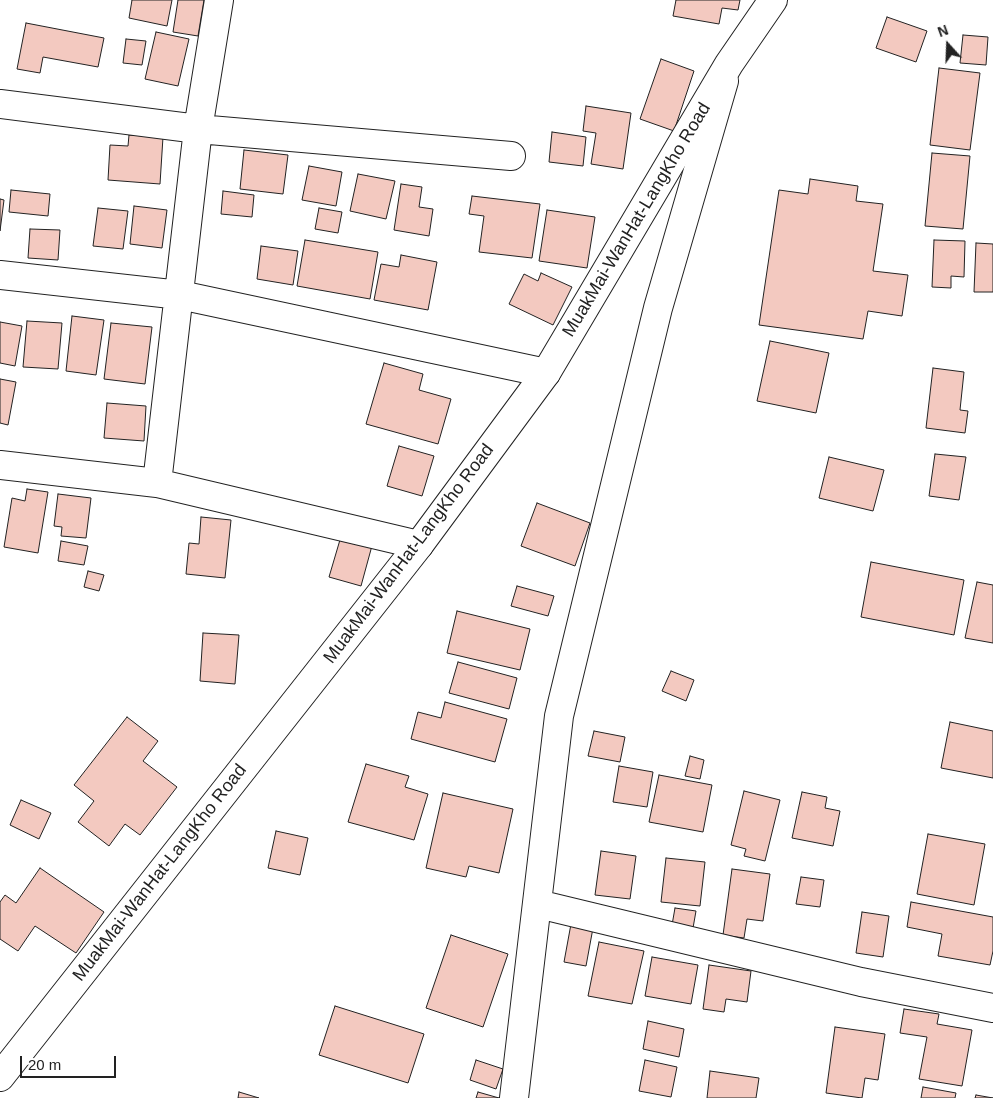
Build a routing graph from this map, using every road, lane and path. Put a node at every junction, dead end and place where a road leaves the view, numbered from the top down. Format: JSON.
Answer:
{"nodes":[{"id":1,"x":219,"y":0,"type":"edge"},
{"id":2,"x":773,"y":0,"type":"edge"},
{"id":3,"x":729,"y":64,"type":"junction"},
{"id":4,"x":0,"y":104,"type":"edge"},
{"id":5,"x":198,"y":129,"type":"junction"},
{"id":6,"x":511,"y":156,"type":"dead end"},
{"id":7,"x":0,"y":275,"type":"edge"},
{"id":8,"x":180,"y":296,"type":"junction"},
{"id":9,"x":546,"y":372,"type":"junction"},
{"id":10,"x":0,"y":464,"type":"edge"},
{"id":11,"x":157,"y":483,"type":"junction"},
{"id":12,"x":419,"y":545,"type":"junction"},
{"id":13,"x":538,"y":904,"type":"junction"},
{"id":14,"x":993,"y":1008,"type":"edge"},
{"id":15,"x":0,"y":1077,"type":"edge"},
{"id":16,"x":514,"y":1098,"type":"edge"}],
"edges":[{"from":1,"to":5,"type":"street"},
{"from":2,"to":3,"type":"street","name":"MuakMai-WanHat-LangKho Road"},
{"from":3,"to":9,"type":"street","name":"MuakMai-WanHat-LangKho Road"},
{"from":3,"to":13,"type":"street"},
{"from":4,"to":5,"type":"street"},
{"from":5,"to":6,"type":"street"},
{"from":5,"to":8,"type":"street"},
{"from":7,"to":8,"type":"street"},
{"from":8,"to":9,"type":"street"},
{"from":8,"to":11,"type":"street"},
{"from":9,"to":12,"type":"street","name":"MuakMai-WanHat-LangKho Road"},
{"from":10,"to":11,"type":"street"},
{"from":11,"to":12,"type":"street"},
{"from":12,"to":15,"type":"street","name":"MuakMai-WanHat-LangKho Road"},
{"from":13,"to":14,"type":"street"},
{"from":13,"to":16,"type":"street"}]}
